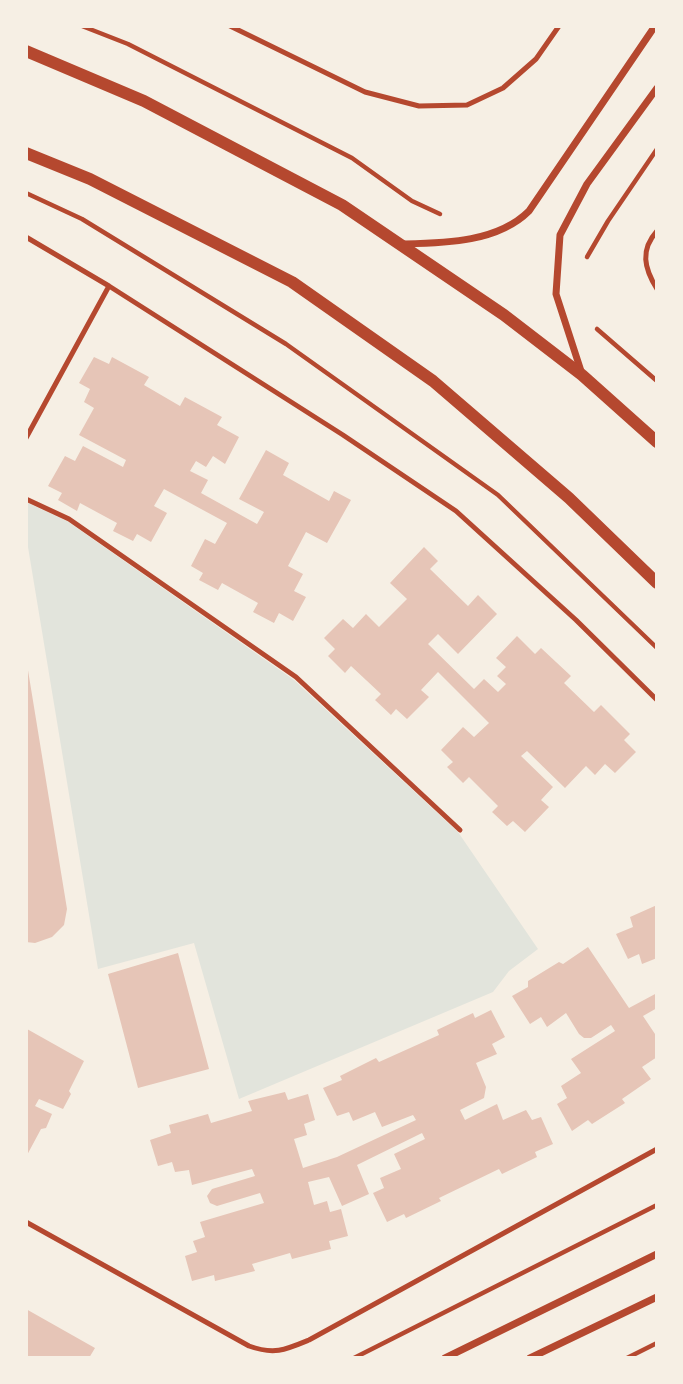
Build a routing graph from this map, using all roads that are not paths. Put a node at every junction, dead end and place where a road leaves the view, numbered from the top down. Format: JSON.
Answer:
{"nodes":[{"id":1,"x":230,"y":26,"type":"edge"},
{"id":2,"x":558,"y":26,"type":"edge"},
{"id":3,"x":655,"y":26,"type":"edge"},
{"id":4,"x":26,"y":51,"type":"edge"},
{"id":5,"x":657,"y":88,"type":"edge"},
{"id":6,"x":26,"y":153,"type":"edge"},
{"id":7,"x":657,"y":232,"type":"edge"},
{"id":8,"x":26,"y":237,"type":"edge"},
{"id":9,"x":403,"y":244,"type":"junction"},
{"id":10,"x":108,"y":286,"type":"junction"},
{"id":11,"x":657,"y":289,"type":"edge"},
{"id":12,"x":582,"y":375,"type":"junction"},
{"id":13,"x":26,"y":438,"type":"edge"},
{"id":14,"x":657,"y":442,"type":"edge"},
{"id":15,"x":26,"y":499,"type":"edge"},
{"id":16,"x":657,"y":583,"type":"edge"},
{"id":17,"x":657,"y":700,"type":"edge"},
{"id":18,"x":460,"y":830,"type":"dead end"},
{"id":19,"x":657,"y":1149,"type":"edge"},
{"id":20,"x":26,"y":1222,"type":"edge"},
{"id":21,"x":657,"y":1254,"type":"edge"},
{"id":22,"x":657,"y":1297,"type":"edge"},
{"id":23,"x":445,"y":1358,"type":"edge"},
{"id":24,"x":530,"y":1358,"type":"edge"}],
"edges":[{"from":1,"to":2,"type":"lane"},
{"from":3,"to":9,"type":"street"},
{"from":4,"to":9,"type":"street"},
{"from":5,"to":12,"type":"street"},
{"from":6,"to":16,"type":"street"},
{"from":7,"to":11,"type":"lane"},
{"from":8,"to":10,"type":"lane"},
{"from":9,"to":12,"type":"street"},
{"from":10,"to":13,"type":"lane"},
{"from":10,"to":17,"type":"lane"},
{"from":12,"to":14,"type":"street"},
{"from":15,"to":18,"type":"lane"},
{"from":19,"to":20,"type":"lane"},
{"from":21,"to":23,"type":"street"},
{"from":22,"to":24,"type":"street"}]}
